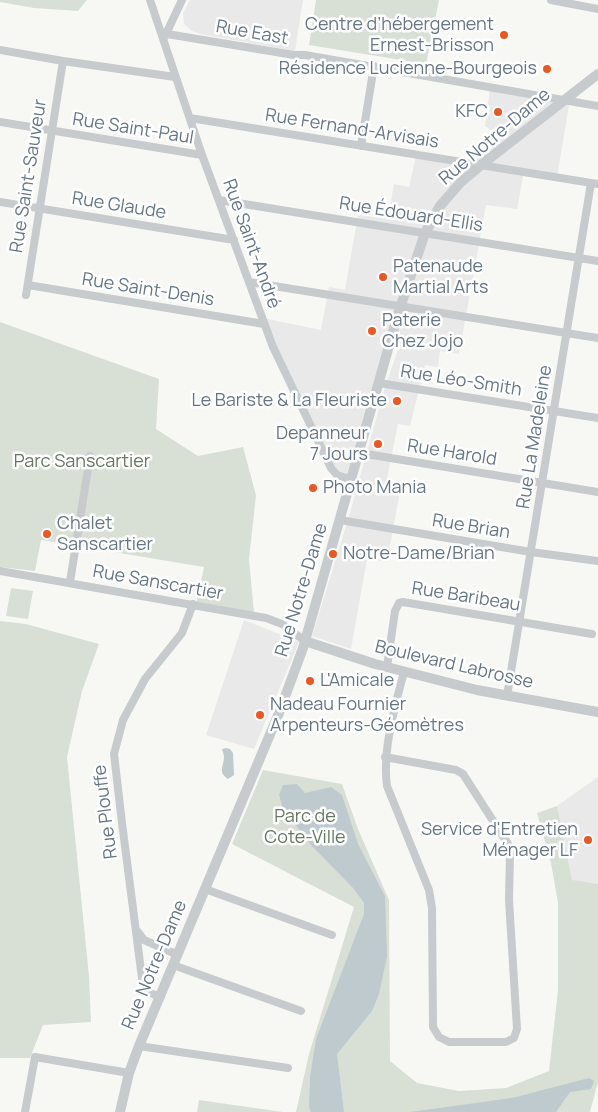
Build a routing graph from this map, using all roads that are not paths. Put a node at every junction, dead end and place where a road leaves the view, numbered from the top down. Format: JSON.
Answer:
{"nodes":[{"id":1,"x":150,"y":0,"type":"edge"},
{"id":2,"x":182,"y":0,"type":"edge"},
{"id":3,"x":551,"y":0,"type":"edge"},
{"id":4,"x":566,"y":1,"type":"edge"},
{"id":5,"x":598,"y":9,"type":"edge"},
{"id":6,"x":165,"y":36,"type":"junction"},
{"id":7,"x":0,"y":50,"type":"edge"},
{"id":8,"x":63,"y":61,"type":"junction"},
{"id":9,"x":374,"y":66,"type":"junction"},
{"id":10,"x":598,"y":74,"type":"edge"},
{"id":11,"x":175,"y":77,"type":"junction"},
{"id":12,"x":565,"y":101,"type":"junction"},
{"id":13,"x":598,"y":106,"type":"edge"},
{"id":14,"x":190,"y":118,"type":"junction"},
{"id":15,"x":0,"y":122,"type":"edge"},
{"id":16,"x":51,"y":130,"type":"junction"},
{"id":17,"x":360,"y":146,"type":"junction"},
{"id":18,"x":202,"y":155,"type":"junction"},
{"id":19,"x":481,"y":165,"type":"junction"},
{"id":20,"x":595,"y":183,"type":"edge"},
{"id":21,"x":219,"y":200,"type":"junction"},
{"id":22,"x":0,"y":202,"type":"edge"},
{"id":23,"x":39,"y":208,"type":"junction"},
{"id":24,"x":425,"y":233,"type":"junction"},
{"id":25,"x":234,"y":240,"type":"junction"},
{"id":26,"x":579,"y":258,"type":"junction"},
{"id":27,"x":598,"y":261,"type":"edge"},
{"id":28,"x":249,"y":282,"type":"junction"},
{"id":29,"x":28,"y":285,"type":"junction"},
{"id":30,"x":26,"y":295,"type":"dead end"},
{"id":31,"x":401,"y":306,"type":"junction"},
{"id":32,"x":264,"y":324,"type":"junction"},
{"id":33,"x":567,"y":333,"type":"junction"},
{"id":34,"x":598,"y":338,"type":"edge"},
{"id":35,"x":379,"y":383,"type":"junction"},
{"id":36,"x":554,"y":410,"type":"junction"},
{"id":37,"x":598,"y":418,"type":"edge"},
{"id":38,"x":360,"y":453,"type":"junction"},
{"id":39,"x":90,"y":456,"type":"dead end"},
{"id":40,"x":352,"y":480,"type":"junction"},
{"id":41,"x":542,"y":483,"type":"junction"},
{"id":42,"x":598,"y":492,"type":"edge"},
{"id":43,"x":340,"y":520,"type":"junction"},
{"id":44,"x":531,"y":552,"type":"junction"},
{"id":45,"x":598,"y":561,"type":"edge"},
{"id":46,"x":0,"y":571,"type":"edge"},
{"id":47,"x":70,"y":582,"type":"junction"},
{"id":48,"x":193,"y":604,"type":"junction"},
{"id":49,"x":520,"y":621,"type":"junction"},
{"id":50,"x":592,"y":634,"type":"dead end"},
{"id":51,"x":305,"y":641,"type":"junction"},
{"id":52,"x":387,"y":667,"type":"junction"},
{"id":53,"x":404,"y":672,"type":"junction"},
{"id":54,"x":508,"y":696,"type":"junction"},
{"id":55,"x":598,"y":712,"type":"edge"},
{"id":56,"x":385,"y":756,"type":"junction"},
{"id":57,"x":205,"y":889,"type":"junction"},
{"id":58,"x":136,"y":930,"type":"junction"},
{"id":59,"x":332,"y":935,"type":"dead end"},
{"id":60,"x":178,"y":955,"type":"junction"},
{"id":61,"x":173,"y":966,"type":"junction"},
{"id":62,"x":160,"y":997,"type":"junction"},
{"id":63,"x":301,"y":1011,"type":"dead end"},
{"id":64,"x":139,"y":1046,"type":"junction"},
{"id":65,"x":288,"y":1068,"type":"dead end"},
{"id":66,"x":129,"y":1074,"type":"junction"},
{"id":67,"x":25,"y":1112,"type":"edge"},
{"id":68,"x":120,"y":1112,"type":"edge"}],
"edges":[{"from":1,"to":6,"type":"street","name":"Rue Saint-André"},
{"from":2,"to":6,"type":"street"},
{"from":3,"to":4,"type":"street"},
{"from":4,"to":5,"type":"street"},
{"from":6,"to":9,"type":"street","name":"Rue East"},
{"from":6,"to":11,"type":"street","name":"Rue Saint-André"},
{"from":7,"to":8,"type":"street"},
{"from":8,"to":11,"type":"street"},
{"from":8,"to":16,"type":"street","name":"Rue Saint-Sauveur"},
{"from":9,"to":12,"type":"street","name":"Rue East"},
{"from":9,"to":17,"type":"street"},
{"from":10,"to":12,"type":"street","name":"Rue Notre-Dame"},
{"from":11,"to":14,"type":"street","name":"Rue Saint-André"},
{"from":12,"to":13,"type":"street","name":"Rue East"},
{"from":12,"to":19,"type":"street","name":"Rue Notre-Dame"},
{"from":14,"to":17,"type":"street","name":"Rue Fernand-Arvisais"},
{"from":14,"to":18,"type":"street","name":"Rue Saint-André"},
{"from":15,"to":16,"type":"street","name":"Rue Saint-Paul"},
{"from":16,"to":18,"type":"street","name":"Rue Saint-Paul"},
{"from":16,"to":23,"type":"street","name":"Rue Saint-Sauveur"},
{"from":17,"to":19,"type":"street","name":"Rue Fernand-Arvisais"},
{"from":18,"to":21,"type":"street","name":"Rue Saint-André"},
{"from":19,"to":20,"type":"street","name":"Rue Fernand-Arvisais"},
{"from":19,"to":24,"type":"street","name":"Rue Notre-Dame"},
{"from":20,"to":26,"type":"street","name":"Rue La Madeleine"},
{"from":21,"to":24,"type":"street","name":"Rue Édouard-Ellis"},
{"from":21,"to":25,"type":"street","name":"Rue Saint-André"},
{"from":22,"to":23,"type":"street","name":"Rue Glaude"},
{"from":23,"to":25,"type":"street","name":"Rue Glaude"},
{"from":23,"to":29,"type":"street","name":"Rue Saint-Sauveur"},
{"from":24,"to":26,"type":"street","name":"Rue Édouard-Ellis"},
{"from":24,"to":31,"type":"street","name":"Rue Notre-Dame"},
{"from":25,"to":28,"type":"street","name":"Rue Saint-André"},
{"from":26,"to":27,"type":"street","name":"Rue Édouard-Ellis"},
{"from":26,"to":33,"type":"street","name":"Rue La Madeleine"},
{"from":28,"to":31,"type":"street"},
{"from":28,"to":32,"type":"street","name":"Rue Saint-André"},
{"from":29,"to":30,"type":"street","name":"Rue Saint-Sauveur"},
{"from":29,"to":32,"type":"street","name":"Rue Saint-Denis"},
{"from":31,"to":33,"type":"street"},
{"from":31,"to":35,"type":"street","name":"Rue Notre-Dame"},
{"from":32,"to":40,"type":"street","name":"Rue Saint-André"},
{"from":33,"to":34,"type":"street"},
{"from":33,"to":36,"type":"street","name":"Rue La Madeleine"},
{"from":35,"to":36,"type":"street","name":"Rue Léo-Smith"},
{"from":35,"to":38,"type":"street","name":"Rue Notre-Dame"},
{"from":36,"to":37,"type":"street","name":"Rue Léo-Smith"},
{"from":36,"to":41,"type":"street","name":"Rue La Madeleine"},
{"from":38,"to":40,"type":"street","name":"Rue Notre-Dame"},
{"from":38,"to":41,"type":"street","name":"Rue Harold"},
{"from":39,"to":47,"type":"street"},
{"from":40,"to":43,"type":"street","name":"Rue Notre-Dame"},
{"from":41,"to":42,"type":"street","name":"Rue Harold"},
{"from":41,"to":44,"type":"street","name":"Rue La Madeleine"},
{"from":43,"to":44,"type":"street","name":"Rue Brian"},
{"from":43,"to":51,"type":"street","name":"Rue Notre-Dame"},
{"from":44,"to":45,"type":"street","name":"Rue Brian"},
{"from":44,"to":49,"type":"street","name":"Rue La Madeleine"},
{"from":46,"to":47,"type":"street","name":"Rue Sanscartier"},
{"from":47,"to":48,"type":"street","name":"Rue Sanscartier"},
{"from":48,"to":51,"type":"street","name":"Rue Sanscartier"},
{"from":48,"to":58,"type":"street","name":"Rue Plouffe"},
{"from":49,"to":50,"type":"street","name":"Rue Baribeau"},
{"from":49,"to":52,"type":"street","name":"Rue Baribeau"},
{"from":49,"to":54,"type":"street","name":"Rue La Madeleine"},
{"from":51,"to":52,"type":"street","name":"Boulevard Labrosse"},
{"from":51,"to":57,"type":"street","name":"Rue Notre-Dame"},
{"from":52,"to":53,"type":"street","name":"Boulevard Labrosse"},
{"from":53,"to":54,"type":"street","name":"Boulevard Labrosse"},
{"from":53,"to":56,"type":"street"},
{"from":54,"to":55,"type":"street","name":"Boulevard Labrosse"},
{"from":56,"to":56,"type":"street"},
{"from":57,"to":59,"type":"street"},
{"from":57,"to":60,"type":"street","name":"Rue Notre-Dame"},
{"from":58,"to":60,"type":"street"},
{"from":58,"to":62,"type":"street","name":"Rue Plouffe"},
{"from":60,"to":61,"type":"street","name":"Rue Notre-Dame"},
{"from":61,"to":62,"type":"street","name":"Rue Notre-Dame"},
{"from":61,"to":63,"type":"street"},
{"from":62,"to":64,"type":"street","name":"Rue Notre-Dame"},
{"from":64,"to":65,"type":"street"},
{"from":64,"to":66,"type":"street","name":"Rue Notre-Dame"},
{"from":66,"to":67,"type":"street"},
{"from":66,"to":68,"type":"street","name":"Rue Notre-Dame"}]}
